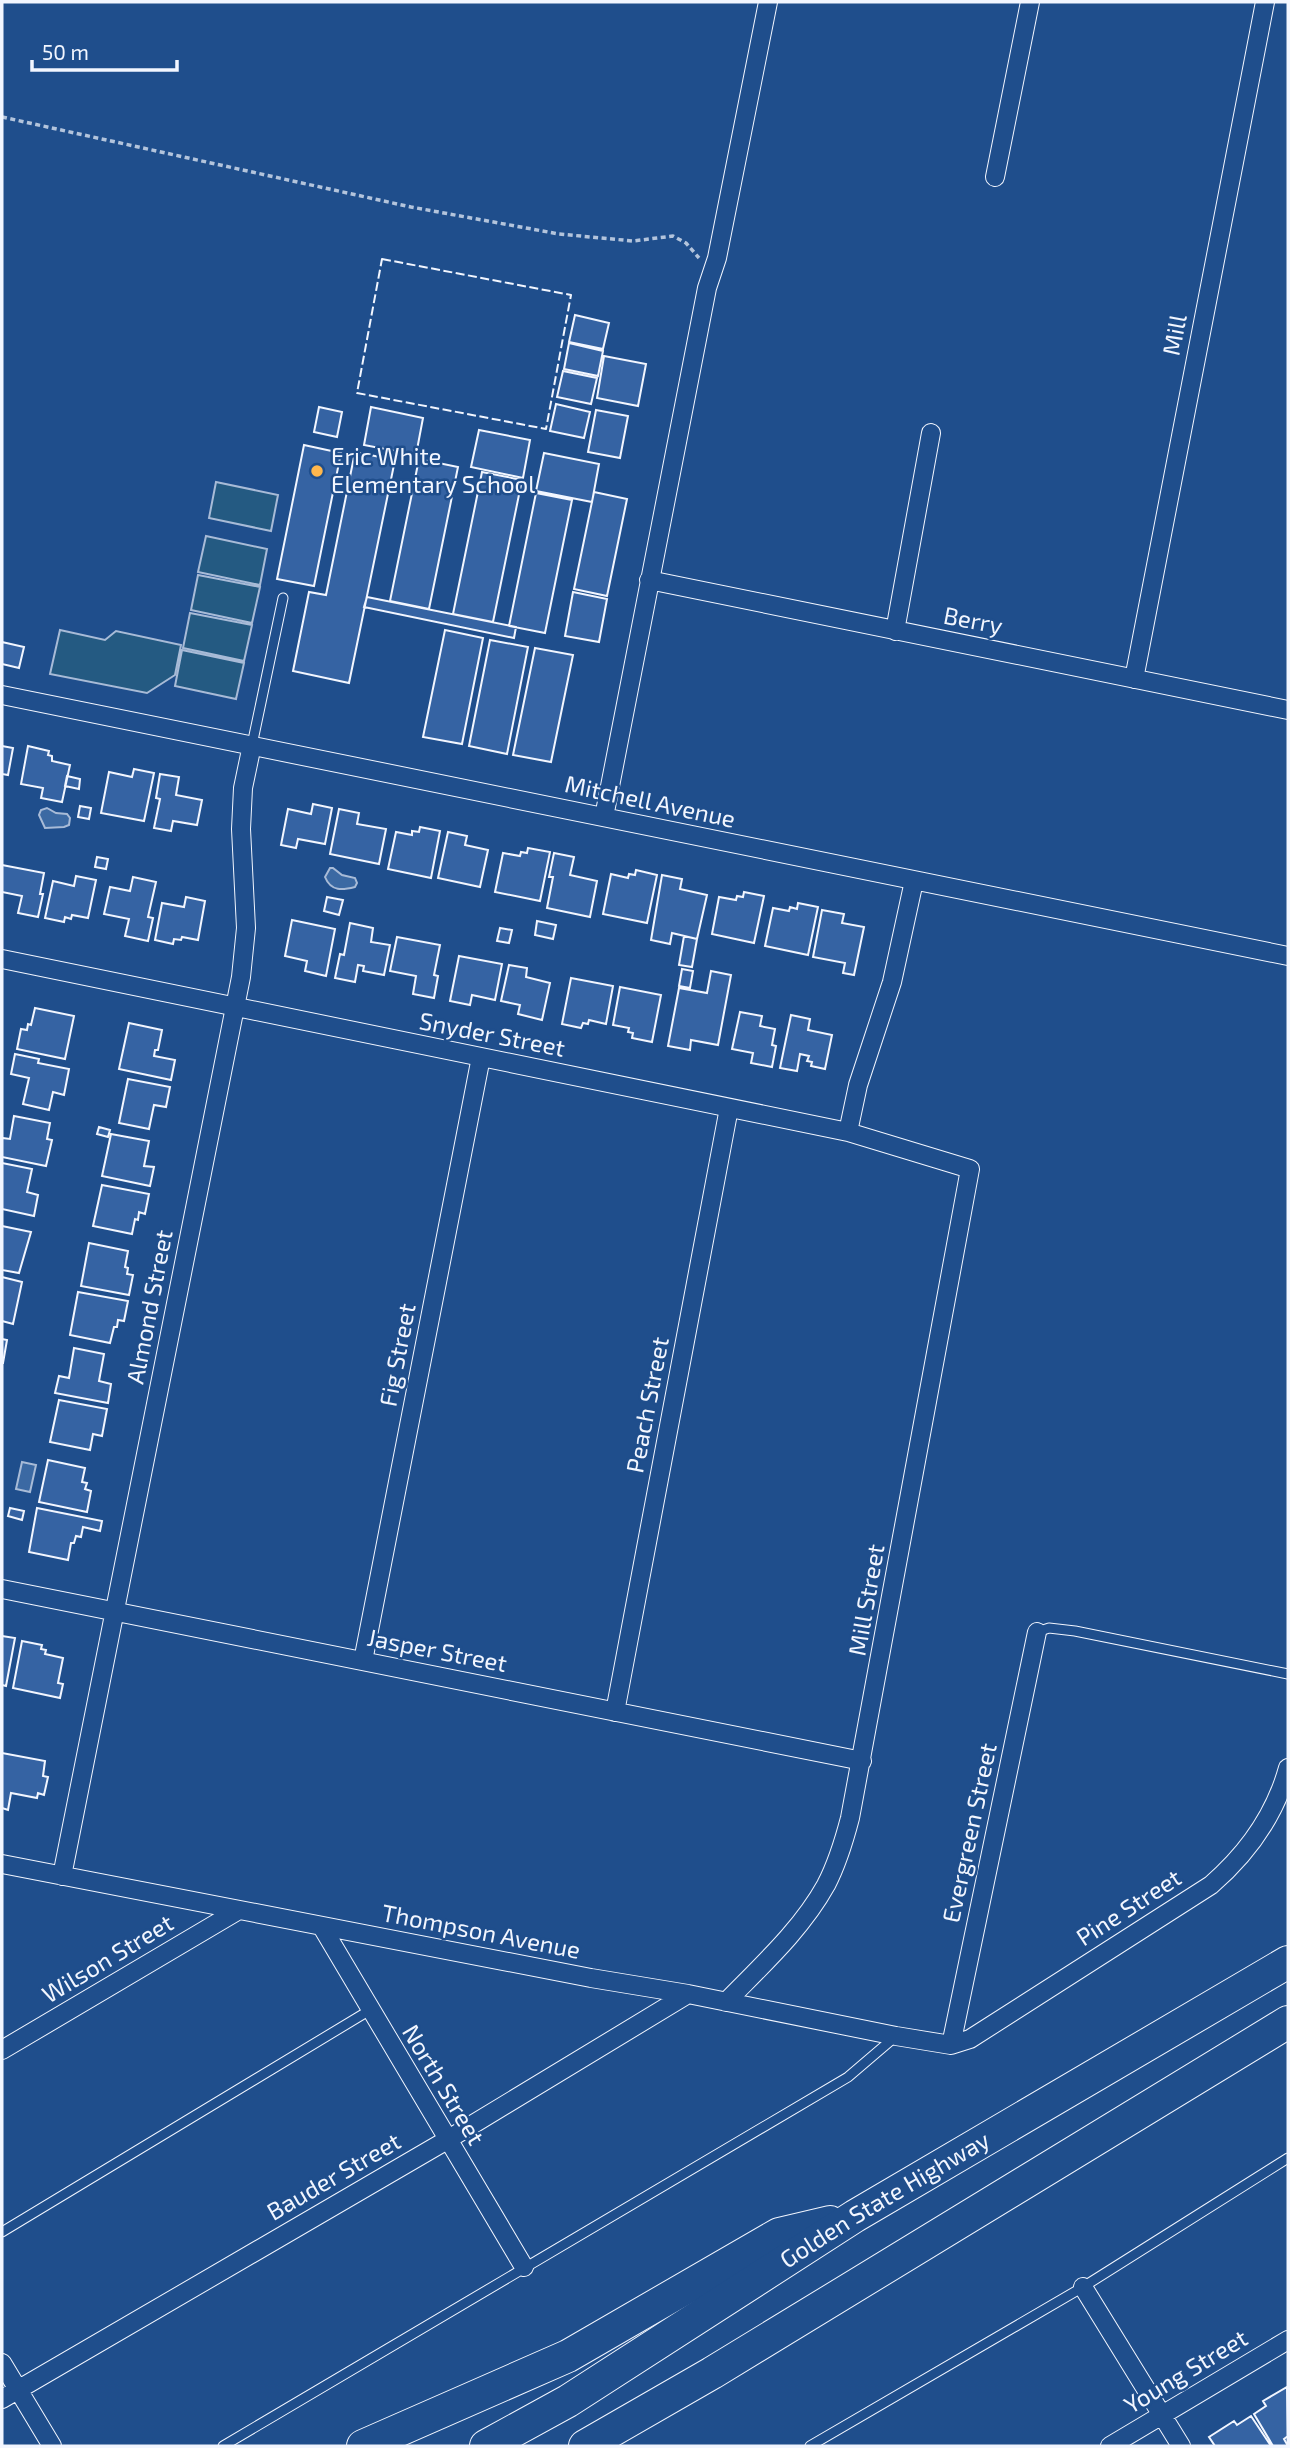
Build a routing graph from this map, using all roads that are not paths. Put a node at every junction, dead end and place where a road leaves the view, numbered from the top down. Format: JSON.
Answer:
{"nodes":[{"id":1,"x":768,"y":2,"type":"edge"},
{"id":2,"x":1030,"y":2,"type":"edge"},
{"id":3,"x":1265,"y":2,"type":"edge"},
{"id":4,"x":995,"y":177,"type":"dead end"},
{"id":5,"x":931,"y":433,"type":"dead end"},
{"id":6,"x":649,"y":580,"type":"junction"},
{"id":7,"x":283,"y":598,"type":"dead end"},
{"id":8,"x":895,"y":631,"type":"junction"},
{"id":9,"x":1134,"y":678,"type":"junction"},
{"id":10,"x":2,"y":695,"type":"edge"},
{"id":11,"x":1288,"y":710,"type":"edge"},
{"id":12,"x":253,"y":745,"type":"junction"},
{"id":13,"x":604,"y":817,"type":"junction"},
{"id":14,"x":914,"y":881,"type":"junction"},
{"id":15,"x":1288,"y":956,"type":"edge"},
{"id":16,"x":2,"y":959,"type":"edge"},
{"id":17,"x":234,"y":1008,"type":"junction"},
{"id":18,"x":481,"y":1057,"type":"junction"},
{"id":19,"x":729,"y":1108,"type":"junction"},
{"id":20,"x":848,"y":1132,"type":"junction"},
{"id":21,"x":970,"y":1169,"type":"joint"},
{"id":22,"x":2,"y":1589,"type":"edge"},
{"id":23,"x":114,"y":1612,"type":"junction"},
{"id":24,"x":1037,"y":1632,"type":"joint"},
{"id":25,"x":363,"y":1661,"type":"junction"},
{"id":26,"x":1288,"y":1674,"type":"edge"},
{"id":27,"x":615,"y":1712,"type":"junction"},
{"id":28,"x":862,"y":1761,"type":"junction"},
{"id":29,"x":1288,"y":1768,"type":"edge"},
{"id":30,"x":2,"y":1864,"type":"edge"},
{"id":31,"x":62,"y":1876,"type":"junction"},
{"id":32,"x":239,"y":1910,"type":"junction"},
{"id":33,"x":322,"y":1927,"type":"junction"},
{"id":34,"x":1288,"y":1962,"type":"edge"},
{"id":35,"x":688,"y":1994,"type":"junction"},
{"id":36,"x":726,"y":2002,"type":"junction"},
{"id":37,"x":370,"y":2010,"type":"junction"},
{"id":38,"x":1288,"y":2022,"type":"edge"},
{"id":39,"x":895,"y":2036,"type":"junction"},
{"id":40,"x":951,"y":2045,"type":"junction"},
{"id":41,"x":2,"y":2050,"type":"edge"},
{"id":42,"x":447,"y":2140,"type":"junction"},
{"id":43,"x":1288,"y":2158,"type":"edge"},
{"id":44,"x":855,"y":2216,"type":"junction"},
{"id":45,"x":2,"y":2232,"type":"edge"},
{"id":46,"x":524,"y":2267,"type":"junction"},
{"id":47,"x":1083,"y":2287,"type":"junction"},
{"id":48,"x":1288,"y":2340,"type":"edge"},
{"id":49,"x":2,"y":2363,"type":"edge"},
{"id":50,"x":712,"y":2373,"type":"junction"},
{"id":51,"x":18,"y":2390,"type":"junction"},
{"id":52,"x":2,"y":2399,"type":"edge"},
{"id":53,"x":1163,"y":2416,"type":"junction"},
{"id":54,"x":52,"y":2446,"type":"edge"},
{"id":55,"x":223,"y":2446,"type":"edge"},
{"id":56,"x":363,"y":2446,"type":"edge"},
{"id":57,"x":486,"y":2446,"type":"edge"},
{"id":58,"x":585,"y":2446,"type":"edge"},
{"id":59,"x":606,"y":2446,"type":"edge"},
{"id":60,"x":810,"y":2446,"type":"edge"},
{"id":61,"x":1110,"y":2446,"type":"edge"},
{"id":62,"x":1181,"y":2446,"type":"edge"}],
"edges":[{"from":1,"to":6,"type":"street"},
{"from":2,"to":4,"type":"street"},
{"from":3,"to":9,"type":"street","name":"Mill"},
{"from":5,"to":8,"type":"street"},
{"from":6,"to":8,"type":"street","name":"Berry"},
{"from":6,"to":13,"type":"street"},
{"from":7,"to":12,"type":"lane"},
{"from":8,"to":9,"type":"street","name":"Berry"},
{"from":9,"to":11,"type":"street","name":"Berry"},
{"from":10,"to":12,"type":"street","name":"Mitchell Avenue"},
{"from":12,"to":13,"type":"street","name":"Mitchell Avenue"},
{"from":12,"to":17,"type":"street","name":"Almond Street"},
{"from":13,"to":14,"type":"street","name":"Mitchell Avenue"},
{"from":14,"to":15,"type":"street","name":"Mitchell Avenue"},
{"from":14,"to":20,"type":"street"},
{"from":16,"to":17,"type":"street","name":"Snyder Street"},
{"from":17,"to":18,"type":"street","name":"Snyder Street"},
{"from":17,"to":23,"type":"street","name":"Almond Street"},
{"from":18,"to":19,"type":"street","name":"Snyder Street"},
{"from":18,"to":25,"type":"street","name":"Fig Street"},
{"from":19,"to":20,"type":"street","name":"Snyder Street"},
{"from":19,"to":27,"type":"street","name":"Peach Street"},
{"from":20,"to":21,"type":"street","name":"Snyder Street"},
{"from":21,"to":28,"type":"street","name":"Mill Street"},
{"from":22,"to":23,"type":"street","name":"Jasper Street"},
{"from":23,"to":25,"type":"street","name":"Jasper Street"},
{"from":23,"to":31,"type":"street","name":"Almond Street"},
{"from":24,"to":26,"type":"lane"},
{"from":24,"to":40,"type":"street","name":"Evergreen Street"},
{"from":25,"to":27,"type":"street","name":"Jasper Street"},
{"from":27,"to":28,"type":"street","name":"Jasper Street"},
{"from":28,"to":36,"type":"street","name":"Mill Street"},
{"from":29,"to":40,"type":"street","name":"Pine Street"},
{"from":30,"to":31,"type":"street","name":"Thompson Avenue"},
{"from":31,"to":32,"type":"street","name":"Thompson Avenue"},
{"from":32,"to":33,"type":"street","name":"Thompson Avenue"},
{"from":32,"to":41,"type":"street","name":"Wilson Street"},
{"from":33,"to":35,"type":"street","name":"Thompson Avenue"},
{"from":33,"to":37,"type":"street","name":"North Street"},
{"from":34,"to":44,"type":"highway","name":"Golden State Highway"},
{"from":35,"to":36,"type":"street","name":"Thompson Avenue"},
{"from":35,"to":42,"type":"street","name":"Bauder Street"},
{"from":36,"to":39,"type":"street","name":"Thompson Avenue"},
{"from":37,"to":42,"type":"street","name":"North Street"},
{"from":37,"to":45,"type":"lane"},
{"from":38,"to":50,"type":"highway"},
{"from":39,"to":40,"type":"street","name":"Thompson Avenue"},
{"from":39,"to":46,"type":"lane"},
{"from":42,"to":46,"type":"street","name":"North Street"},
{"from":42,"to":51,"type":"street","name":"Bauder Street"},
{"from":43,"to":47,"type":"lane"},
{"from":44,"to":56,"type":"highway"},
{"from":44,"to":57,"type":"highway","name":"Golden State Highway"},
{"from":46,"to":55,"type":"lane"},
{"from":47,"to":53,"type":"street"},
{"from":47,"to":60,"type":"lane"},
{"from":48,"to":53,"type":"street","name":"Young Street"},
{"from":49,"to":51,"type":"street"},
{"from":50,"to":58,"type":"highway"},
{"from":50,"to":59,"type":"highway"},
{"from":51,"to":52,"type":"street","name":"Bauder Street"},
{"from":51,"to":54,"type":"street"},
{"from":53,"to":61,"type":"street","name":"Young Street"},
{"from":53,"to":62,"type":"street"}]}
